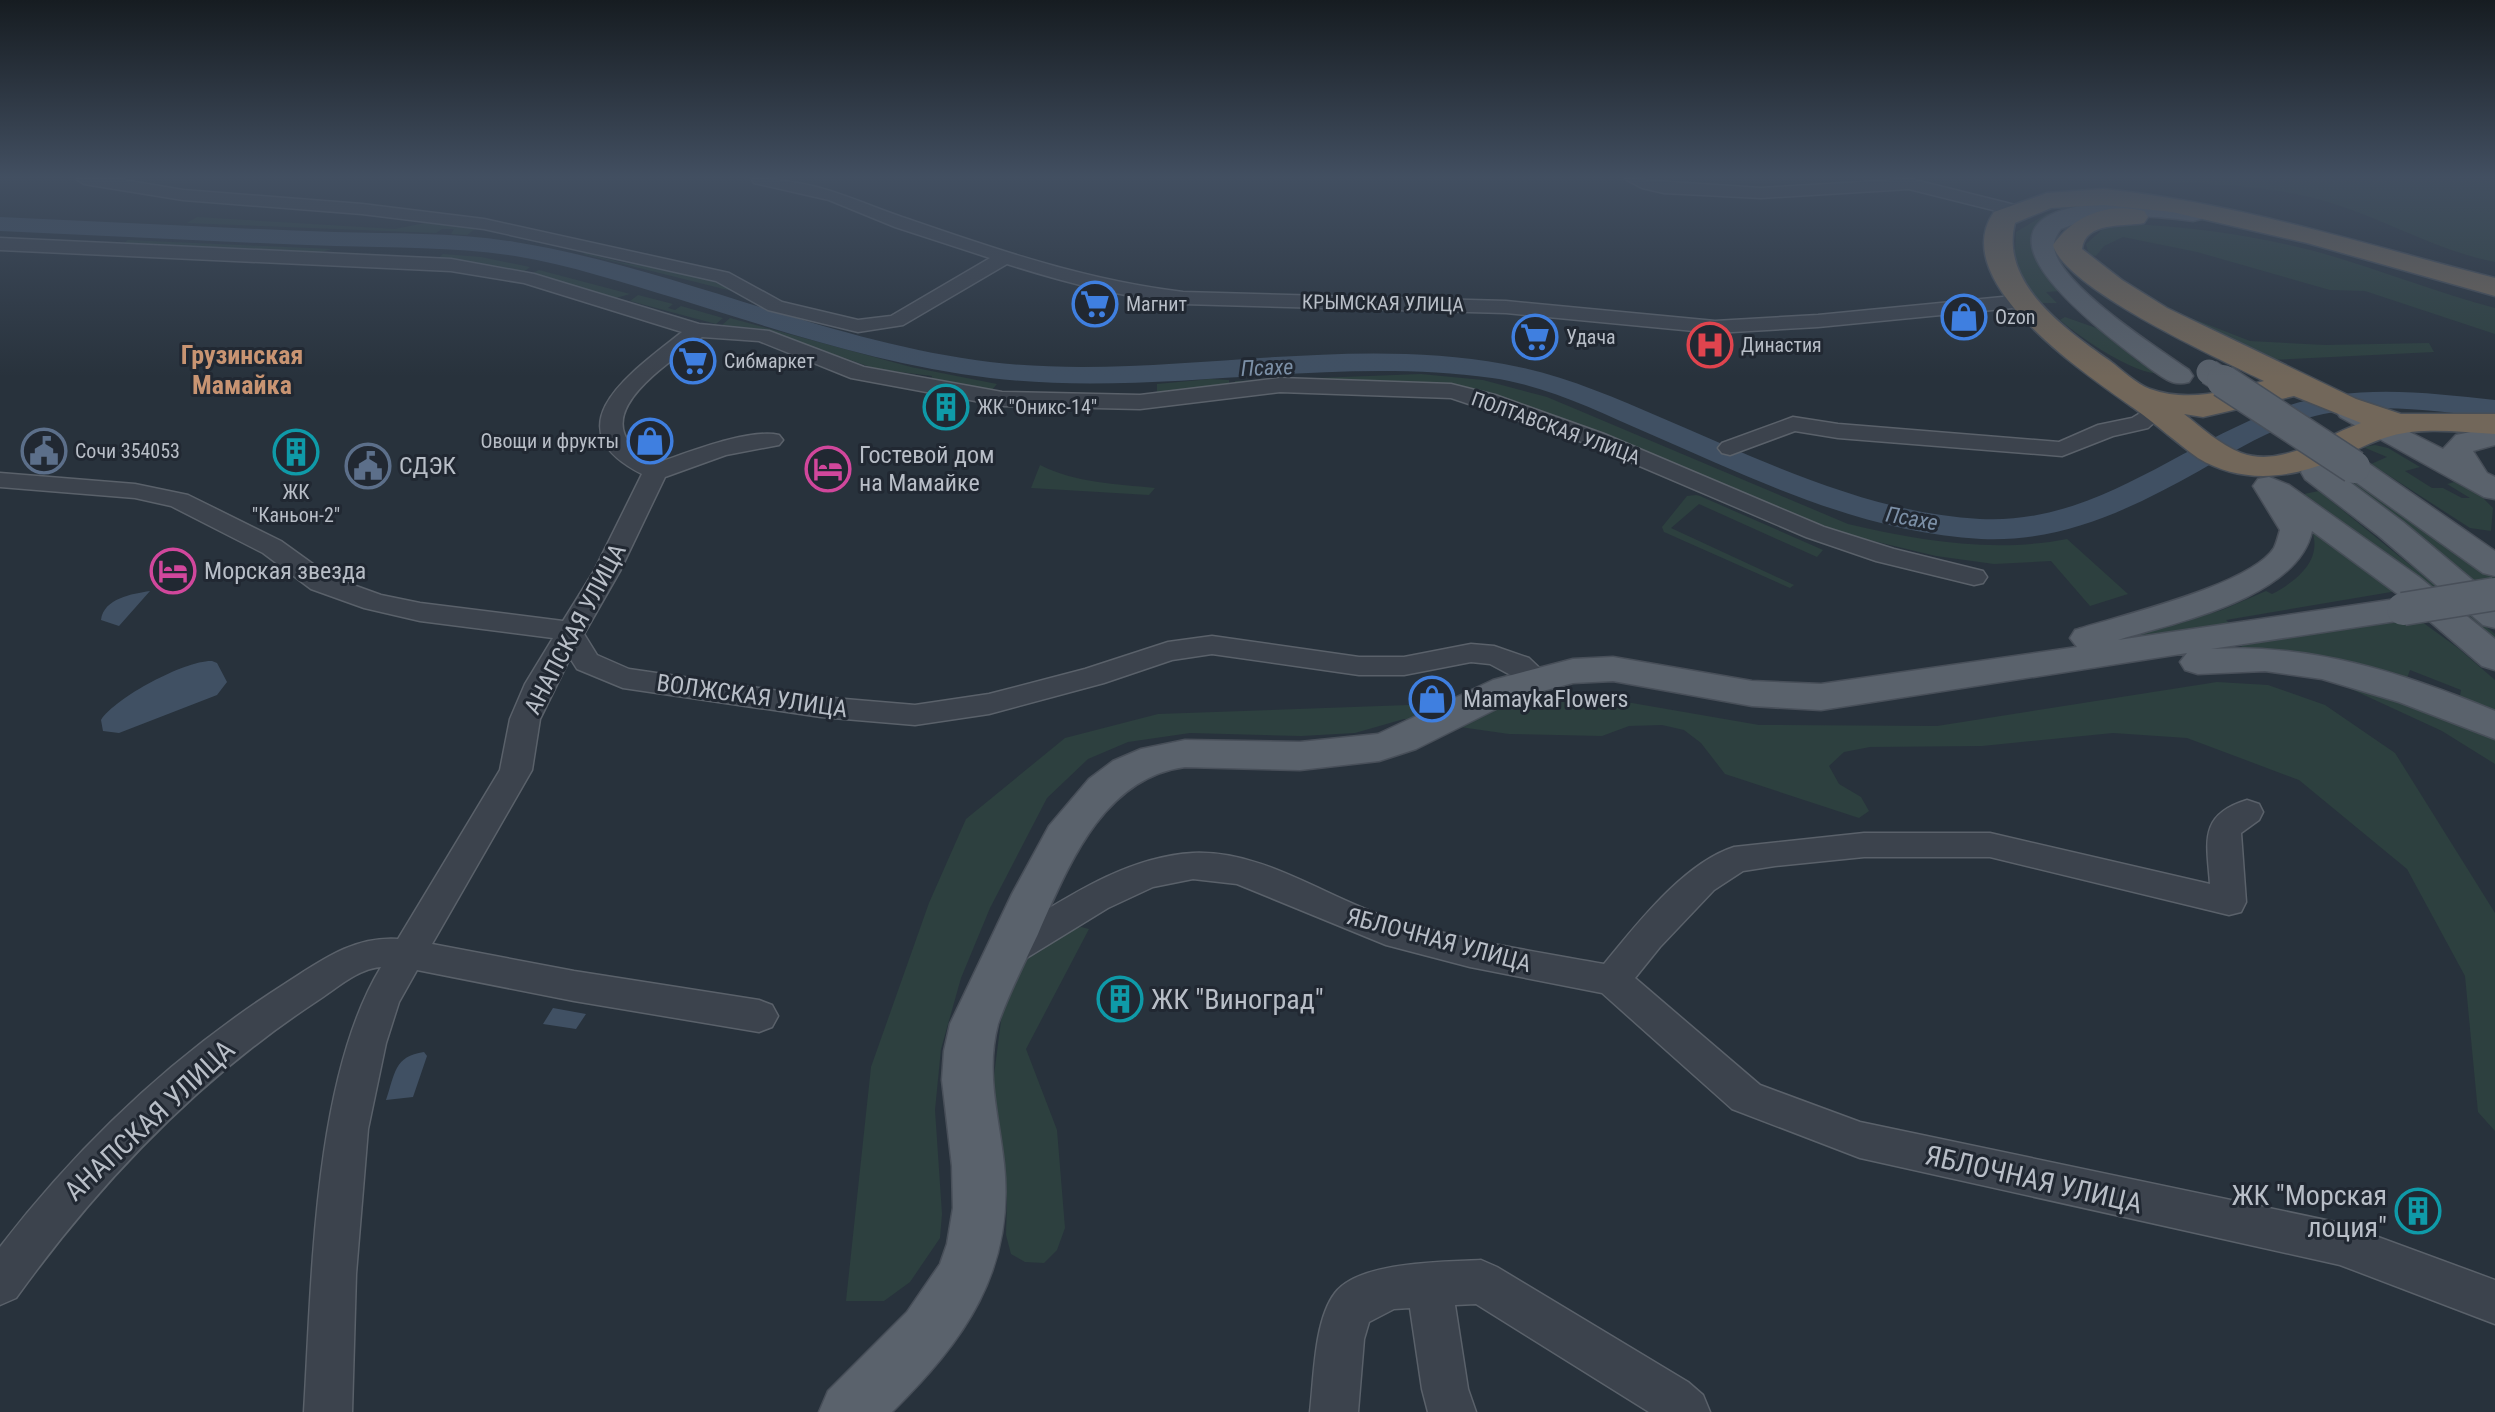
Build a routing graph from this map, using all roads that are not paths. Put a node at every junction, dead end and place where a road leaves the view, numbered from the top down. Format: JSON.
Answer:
{"nodes":[{"id":1,"x":19,"y":245,"type":"edge"},
{"id":2,"x":578,"y":245,"type":"edge"},
{"id":3,"x":971,"y":245,"type":"edge"},
{"id":4,"x":1998,"y":245,"type":"edge"},
{"id":5,"x":2043,"y":245,"type":"edge"},
{"id":6,"x":2067,"y":245,"type":"edge"},
{"id":7,"x":2307,"y":245,"type":"edge"},
{"id":8,"x":2331,"y":245,"type":"edge"},
{"id":9,"x":2335,"y":245,"type":"edge"},
{"id":10,"x":2069,"y":252,"type":"junction"},
{"id":11,"x":1007,"y":256,"type":"junction"},
{"id":12,"x":2006,"y":270,"type":"junction"},
{"id":13,"x":2425,"y":270,"type":"junction"},
{"id":14,"x":2495,"y":287,"type":"edge"},
{"id":15,"x":2495,"y":294,"type":"edge"},
{"id":16,"x":2023,"y":301,"type":"junction"},
{"id":17,"x":1977,"y":305,"type":"junction"},
{"id":18,"x":697,"y":330,"type":"junction"},
{"id":19,"x":2059,"y":335,"type":"junction"},
{"id":20,"x":2148,"y":403,"type":"junction"},
{"id":21,"x":2196,"y":420,"type":"junction"},
{"id":22,"x":2495,"y":424,"type":"edge"},
{"id":23,"x":2360,"y":426,"type":"junction"},
{"id":24,"x":2495,"y":436,"type":"edge"},
{"id":25,"x":771,"y":440,"type":"dead end"},
{"id":26,"x":1730,"y":448,"type":"dead end"},
{"id":27,"x":2232,"y":462,"type":"junction"},
{"id":28,"x":655,"y":472,"type":"junction"},
{"id":29,"x":0,"y":480,"type":"edge"},
{"id":30,"x":2489,"y":485,"type":"edge"},
{"id":31,"x":2269,"y":486,"type":"junction"},
{"id":32,"x":2495,"y":566,"type":"edge"},
{"id":33,"x":1974,"y":577,"type":"dead end"},
{"id":34,"x":2495,"y":594,"type":"edge"},
{"id":35,"x":2495,"y":617,"type":"edge"},
{"id":36,"x":571,"y":637,"type":"junction"},
{"id":37,"x":2495,"y":658,"type":"edge"},
{"id":38,"x":1979,"y":674,"type":"junction"},
{"id":39,"x":1535,"y":678,"type":"junction"},
{"id":40,"x":2495,"y":726,"type":"edge"},
{"id":41,"x":2247,"y":812,"type":"dead end"},
{"id":42,"x":1007,"y":952,"type":"junction"},
{"id":43,"x":409,"y":954,"type":"junction"},
{"id":44,"x":1612,"y":980,"type":"junction"},
{"id":45,"x":759,"y":1016,"type":"dead end"},
{"id":46,"x":0,"y":1283,"type":"edge"},
{"id":47,"x":1429,"y":1284,"type":"junction"},
{"id":48,"x":2495,"y":1302,"type":"edge"},
{"id":49,"x":328,"y":1412,"type":"edge"},
{"id":50,"x":849,"y":1412,"type":"edge"},
{"id":51,"x":1334,"y":1412,"type":"edge"},
{"id":52,"x":1452,"y":1412,"type":"edge"},
{"id":53,"x":1686,"y":1412,"type":"edge"}],
"edges":[{"from":1,"to":18,"type":"street"},
{"from":2,"to":11,"type":"street"},
{"from":3,"to":11,"type":"street","name":"КРЫМСКАЯ УЛИЦА"},
{"from":4,"to":12,"type":"highway"},
{"from":5,"to":35,"type":"main road"},
{"from":6,"to":10,"type":"highway"},
{"from":7,"to":15,"type":"highway"},
{"from":8,"to":13,"type":"main road"},
{"from":9,"to":13,"type":"highway"},
{"from":10,"to":23,"type":"highway"},
{"from":10,"to":23,"type":"main road","bridge":true},
{"from":11,"to":17,"type":"street","name":"КРЫМСКАЯ УЛИЦА"},
{"from":12,"to":16,"type":"highway"},
{"from":12,"to":17,"type":"street"},
{"from":13,"to":14,"type":"highway"},
{"from":16,"to":17,"type":"street","name":"КРЫМСКАЯ УЛИЦА"},
{"from":16,"to":19,"type":"highway"},
{"from":17,"to":19,"type":"street"},
{"from":18,"to":28,"type":"street"},
{"from":18,"to":33,"type":"street","name":"ПОЛТАВСКАЯ УЛИЦА"},
{"from":19,"to":20,"type":"highway"},
{"from":20,"to":21,"type":"highway"},
{"from":20,"to":26,"type":"street"},
{"from":21,"to":23,"type":"highway"},
{"from":21,"to":27,"type":"highway"},
{"from":22,"to":23,"type":"highway"},
{"from":23,"to":27,"type":"highway"},
{"from":23,"to":30,"type":"main road"},
{"from":23,"to":32,"type":"main road"},
{"from":24,"to":30,"type":"main road"},
{"from":25,"to":28,"type":"street"},
{"from":27,"to":31,"type":"main road"},
{"from":28,"to":36,"type":"street","name":"АНАПСКАЯ УЛИЦА"},
{"from":29,"to":36,"type":"street","name":"ВОЛЖСКАЯ УЛИЦА"},
{"from":31,"to":37,"type":"main road"},
{"from":31,"to":38,"type":"main road"},
{"from":34,"to":38,"type":"main road","bridge":true},
{"from":36,"to":39,"type":"street","name":"ВОЛЖСКАЯ УЛИЦА"},
{"from":36,"to":43,"type":"street","name":"АНАПСКАЯ УЛИЦА"},
{"from":38,"to":39,"type":"main road"},
{"from":38,"to":40,"type":"main road"},
{"from":39,"to":42,"type":"main road"},
{"from":41,"to":44,"type":"street"},
{"from":42,"to":44,"type":"street","name":"ЯБЛОЧНАЯ УЛИЦА"},
{"from":42,"to":50,"type":"main road"},
{"from":43,"to":45,"type":"street","name":"АНАПСКАЯ УЛИЦА"},
{"from":43,"to":46,"type":"street","name":"АНАПСКАЯ УЛИЦА"},
{"from":43,"to":49,"type":"street","name":"АНАПСКАЯ УЛИЦА"},
{"from":44,"to":48,"type":"street","name":"ЯБЛОЧНАЯ УЛИЦА"},
{"from":47,"to":51,"type":"street"},
{"from":47,"to":52,"type":"street"},
{"from":47,"to":53,"type":"street"}]}
